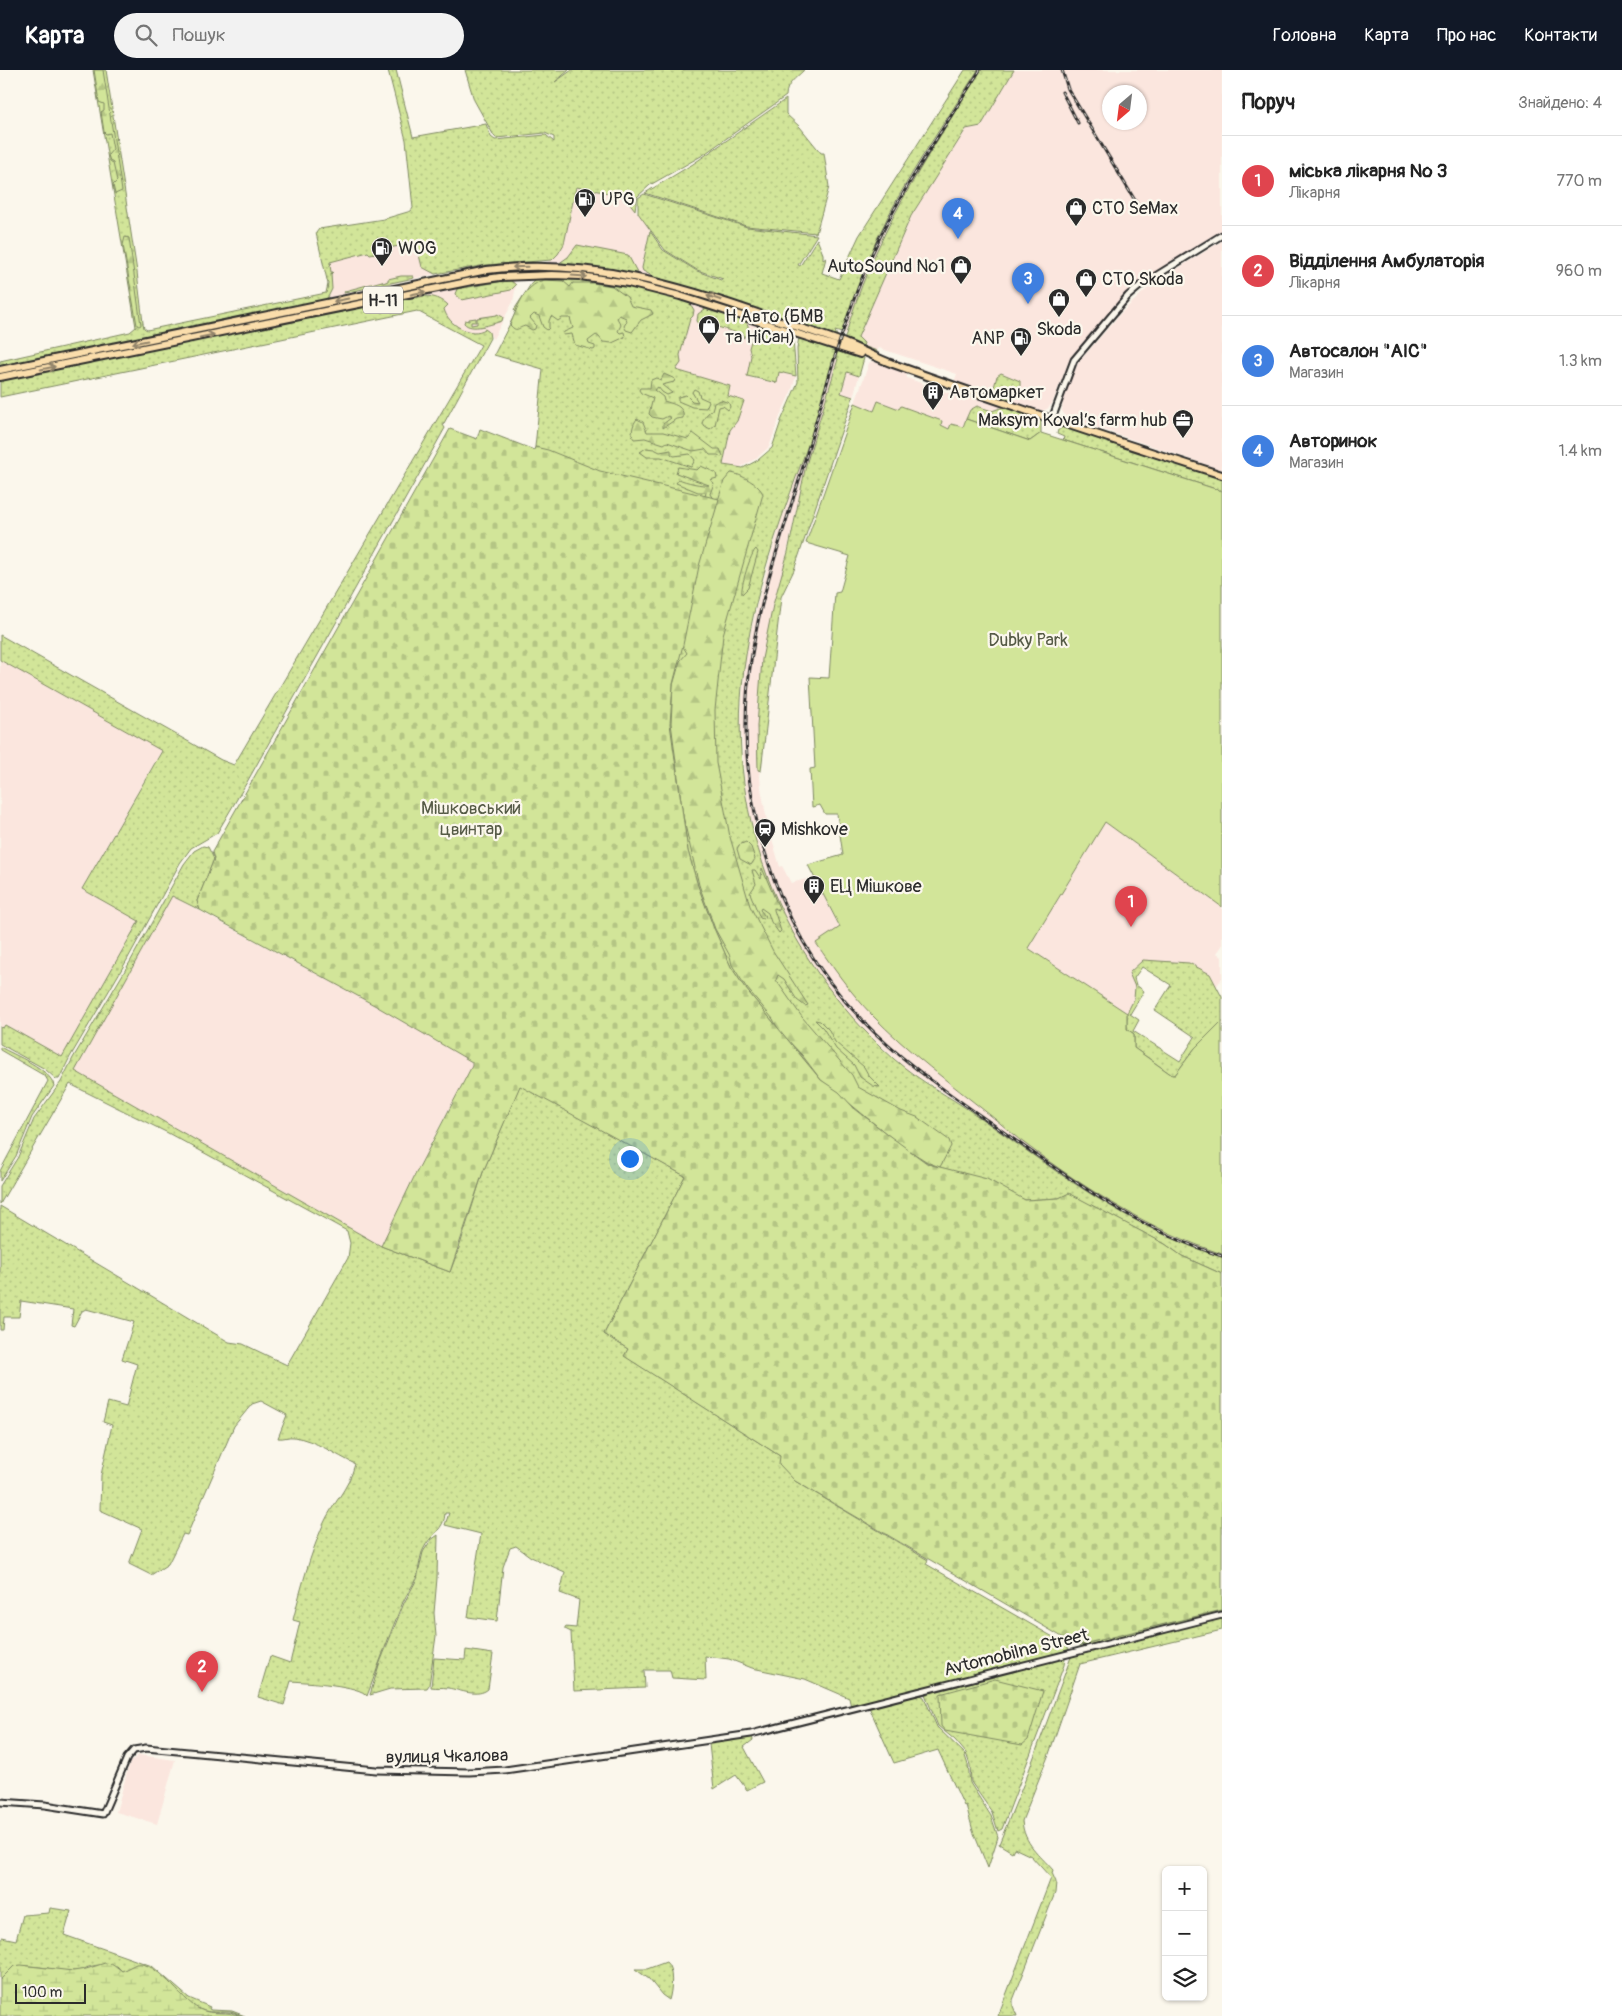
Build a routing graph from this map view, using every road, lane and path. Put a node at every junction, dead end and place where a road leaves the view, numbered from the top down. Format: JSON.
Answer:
{"nodes":[{"id":1,"x":1222,"y":235,"type":"edge"},
{"id":2,"x":873,"y":356,"type":"junction"},
{"id":3,"x":0,"y":370,"type":"edge"},
{"id":4,"x":0,"y":377,"type":"edge"},
{"id":5,"x":1052,"y":419,"type":"junction"},
{"id":6,"x":1222,"y":475,"type":"edge"},
{"id":7,"x":1222,"y":1615,"type":"edge"},
{"id":8,"x":818,"y":1718,"type":"joint"},
{"id":9,"x":0,"y":1802,"type":"edge"}],
"edges":[{"from":1,"to":5,"type":"street"},
{"from":2,"to":3,"type":"main road","number":"Н-11","one_way":true},
{"from":4,"to":2,"type":"main road","number":"Н-11","one_way":true},
{"from":2,"to":5,"type":"main road","number":"Н-11"},
{"from":5,"to":6,"type":"main road","number":"Н-11"},
{"from":7,"to":8,"type":"street","name":"Avtomobilna Street"},
{"from":8,"to":9,"type":"street","name":"вулиця Чкалова"}]}
